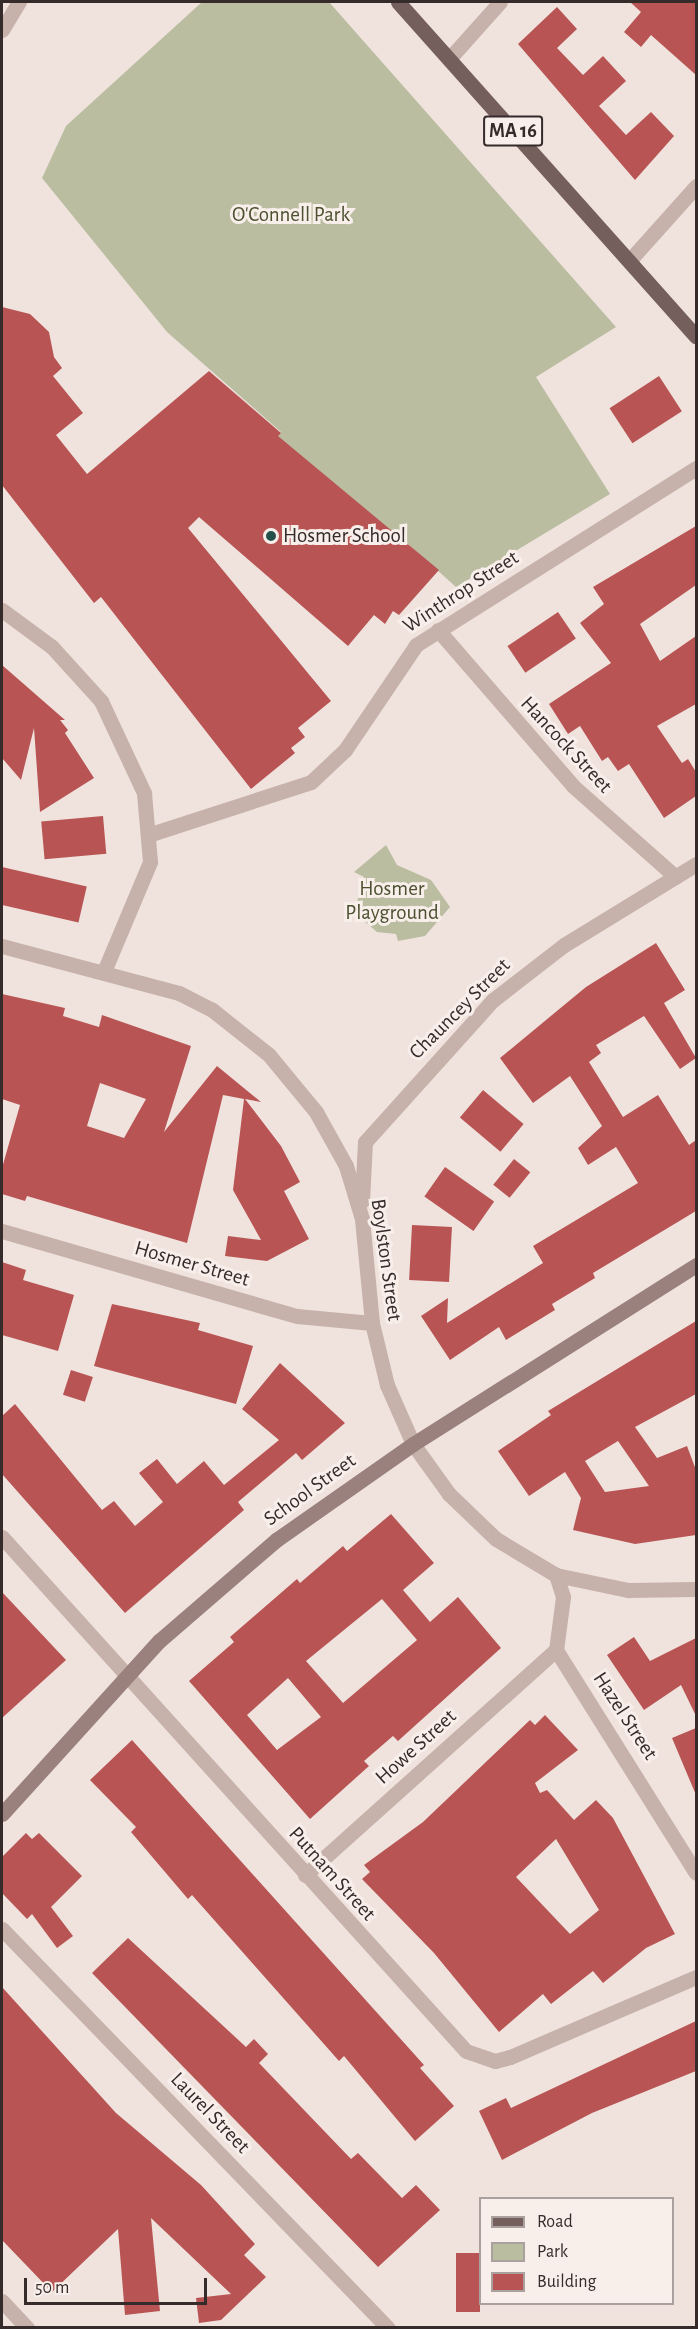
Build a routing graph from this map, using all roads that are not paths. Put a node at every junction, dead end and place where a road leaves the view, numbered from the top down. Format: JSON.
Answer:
{"nodes":[{"id":1,"x":19,"y":2,"type":"edge"},
{"id":2,"x":398,"y":2,"type":"edge"},
{"id":3,"x":500,"y":2,"type":"edge"},
{"id":4,"x":2,"y":30,"type":"edge"},
{"id":5,"x":449,"y":59,"type":"junction"},
{"id":6,"x":696,"y":186,"type":"edge"},
{"id":7,"x":628,"y":261,"type":"junction"},
{"id":8,"x":696,"y":337,"type":"edge"},
{"id":9,"x":696,"y":468,"type":"edge"},
{"id":10,"x":2,"y":610,"type":"edge"},
{"id":11,"x":438,"y":630,"type":"junction"},
{"id":12,"x":151,"y":834,"type":"junction"},
{"id":13,"x":696,"y":864,"type":"edge"},
{"id":14,"x":676,"y":877,"type":"junction"},
{"id":15,"x":2,"y":946,"type":"edge"},
{"id":16,"x":105,"y":969,"type":"junction"},
{"id":17,"x":362,"y":1219,"type":"junction"},
{"id":18,"x":2,"y":1231,"type":"edge"},
{"id":19,"x":696,"y":1265,"type":"edge"},
{"id":20,"x":372,"y":1323,"type":"junction"},
{"id":21,"x":413,"y":1444,"type":"junction"},
{"id":22,"x":2,"y":1537,"type":"edge"},
{"id":23,"x":556,"y":1575,"type":"junction"},
{"id":24,"x":696,"y":1589,"type":"edge"},
{"id":25,"x":556,"y":1650,"type":"junction"},
{"id":26,"x":125,"y":1676,"type":"junction"},
{"id":27,"x":2,"y":1814,"type":"edge"},
{"id":28,"x":696,"y":1873,"type":"edge"},
{"id":29,"x":305,"y":1875,"type":"junction"},
{"id":30,"x":2,"y":1929,"type":"edge"},
{"id":31,"x":696,"y":1977,"type":"edge"},
{"id":32,"x":2,"y":2301,"type":"edge"},
{"id":33,"x":27,"y":2328,"type":"edge"},
{"id":34,"x":388,"y":2328,"type":"edge"}],
"edges":[{"from":1,"to":4,"type":"street"},
{"from":2,"to":5,"type":"main road","number":"MA 16"},
{"from":3,"to":5,"type":"street"},
{"from":5,"to":7,"type":"main road","number":"MA 16"},
{"from":6,"to":7,"type":"street"},
{"from":7,"to":8,"type":"main road","number":"MA 16"},
{"from":9,"to":11,"type":"street","name":"Winthrop Street"},
{"from":10,"to":12,"type":"street"},
{"from":11,"to":12,"type":"street","name":"Winthrop Street"},
{"from":11,"to":14,"type":"street","name":"Hancock Street"},
{"from":12,"to":16,"type":"street"},
{"from":13,"to":14,"type":"street","name":"Chauncey Street"},
{"from":14,"to":17,"type":"street","name":"Chauncey Street"},
{"from":15,"to":16,"type":"street","name":"Boylston Street"},
{"from":16,"to":17,"type":"street","name":"Boylston Street"},
{"from":17,"to":20,"type":"street","name":"Boylston Street"},
{"from":18,"to":20,"type":"street","name":"Hosmer Street"},
{"from":19,"to":21,"type":"street","name":"School Street"},
{"from":20,"to":21,"type":"street","name":"Boylston Street"},
{"from":21,"to":23,"type":"street","name":"Boylston Street"},
{"from":21,"to":26,"type":"street","name":"School Street"},
{"from":22,"to":26,"type":"street","name":"Putnam Street"},
{"from":23,"to":24,"type":"street","name":"Boylston Street"},
{"from":23,"to":25,"type":"street"},
{"from":25,"to":28,"type":"street","name":"Hazel Street"},
{"from":25,"to":29,"type":"street","name":"Howe Street"},
{"from":26,"to":27,"type":"street","name":"School Street"},
{"from":26,"to":29,"type":"street","name":"Putnam Street"},
{"from":29,"to":31,"type":"street","name":"Putnam Street"},
{"from":30,"to":34,"type":"street","name":"Laurel Street"},
{"from":32,"to":33,"type":"street"}]}
